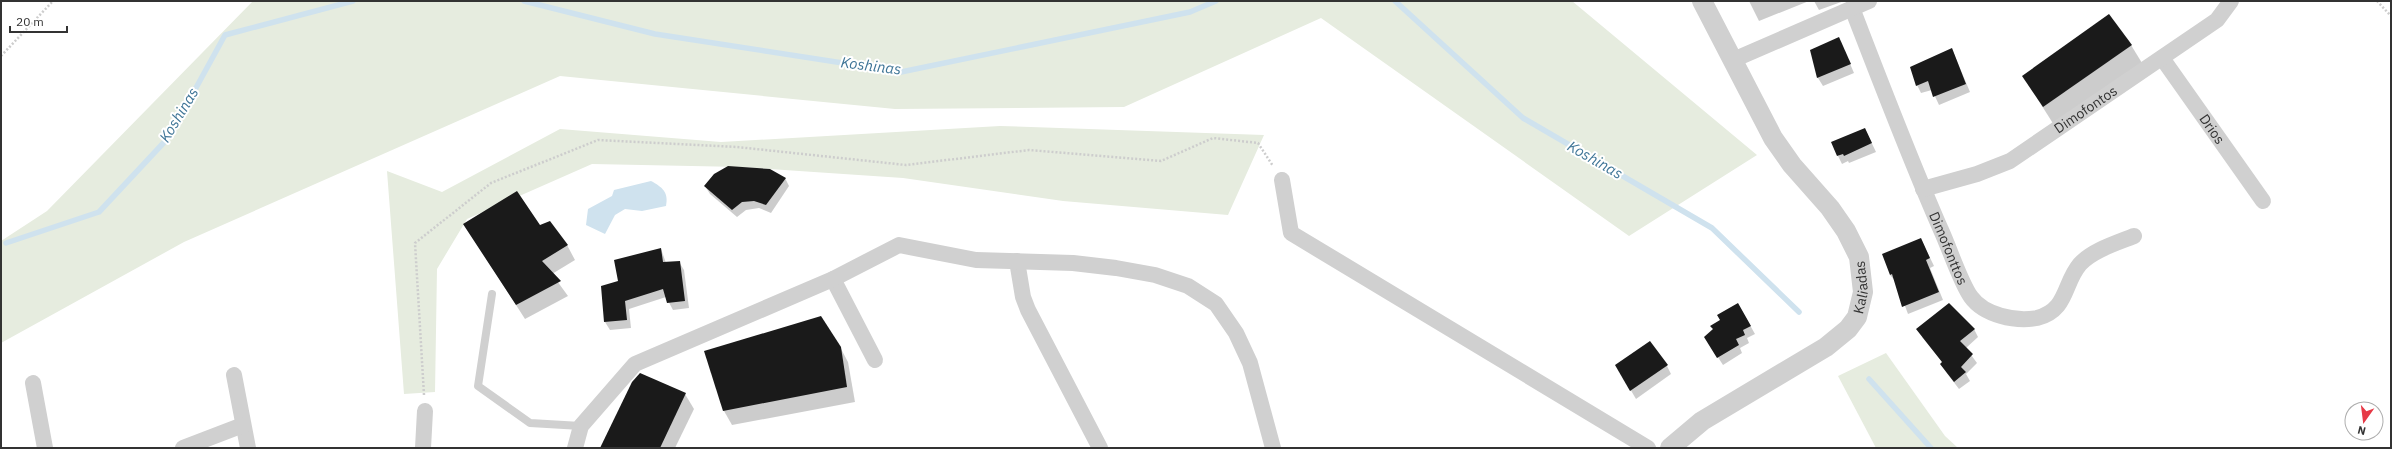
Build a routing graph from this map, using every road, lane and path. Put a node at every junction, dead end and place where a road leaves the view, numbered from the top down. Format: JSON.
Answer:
{"nodes":[{"id":1,"x":53,"y":1,"type":"edge"},
{"id":2,"x":1702,"y":1,"type":"edge"},
{"id":3,"x":1869,"y":1,"type":"edge"},
{"id":4,"x":2232,"y":1,"type":"edge"},
{"id":5,"x":2377,"y":1,"type":"edge"},
{"id":6,"x":1852,"y":8,"type":"junction"},
{"id":7,"x":2391,"y":16,"type":"edge"},
{"id":8,"x":1,"y":56,"type":"edge"},
{"id":9,"x":2162,"y":58,"type":"junction"},
{"id":10,"x":1733,"y":60,"type":"junction"},
{"id":11,"x":1282,"y":180,"type":"joint"},
{"id":12,"x":1923,"y":189,"type":"junction"},
{"id":13,"x":2263,"y":201,"type":"dead end"},
{"id":14,"x":2134,"y":236,"type":"dead end"},
{"id":15,"x":1017,"y":261,"type":"junction"},
{"id":16,"x":833,"y":279,"type":"junction"},
{"id":17,"x":492,"y":294,"type":"dead end"},
{"id":18,"x":875,"y":360,"type":"dead end"},
{"id":19,"x":234,"y":375,"type":"dead end"},
{"id":20,"x":32,"y":383,"type":"dead end"},
{"id":21,"x":425,"y":411,"type":"joint"},
{"id":22,"x":243,"y":425,"type":"junction"},
{"id":23,"x":581,"y":426,"type":"junction"},
{"id":24,"x":45,"y":448,"type":"edge"},
{"id":25,"x":183,"y":448,"type":"edge"},
{"id":26,"x":248,"y":448,"type":"edge"},
{"id":27,"x":423,"y":448,"type":"edge"},
{"id":28,"x":575,"y":448,"type":"edge"},
{"id":29,"x":1100,"y":448,"type":"edge"},
{"id":30,"x":1273,"y":448,"type":"edge"},
{"id":31,"x":1648,"y":448,"type":"edge"},
{"id":32,"x":1670,"y":448,"type":"edge"}],
"edges":[{"from":1,"to":8,"type":"path"},
{"from":2,"to":10,"type":"street","name":"Kaliadas"},
{"from":3,"to":6,"type":"street"},
{"from":4,"to":9,"type":"street","name":"Dimofontos"},
{"from":5,"to":7,"type":"path"},
{"from":6,"to":10,"type":"street"},
{"from":6,"to":12,"type":"street","name":"Dimofonttos"},
{"from":9,"to":12,"type":"street","name":"Dimofontos"},
{"from":9,"to":13,"type":"street","name":"Drios"},
{"from":10,"to":32,"type":"street","name":"Kaliadas"},
{"from":11,"to":21,"type":"path"},
{"from":11,"to":31,"type":"street"},
{"from":12,"to":14,"type":"street","name":"Dimofonttos"},
{"from":15,"to":16,"type":"street"},
{"from":15,"to":29,"type":"street"},
{"from":15,"to":30,"type":"street"},
{"from":16,"to":18,"type":"street"},
{"from":16,"to":23,"type":"street"},
{"from":17,"to":23,"type":"lane"},
{"from":19,"to":22,"type":"street"},
{"from":20,"to":24,"type":"street"},
{"from":21,"to":27,"type":"street"},
{"from":22,"to":25,"type":"street"},
{"from":22,"to":26,"type":"street"},
{"from":23,"to":28,"type":"street"}]}
